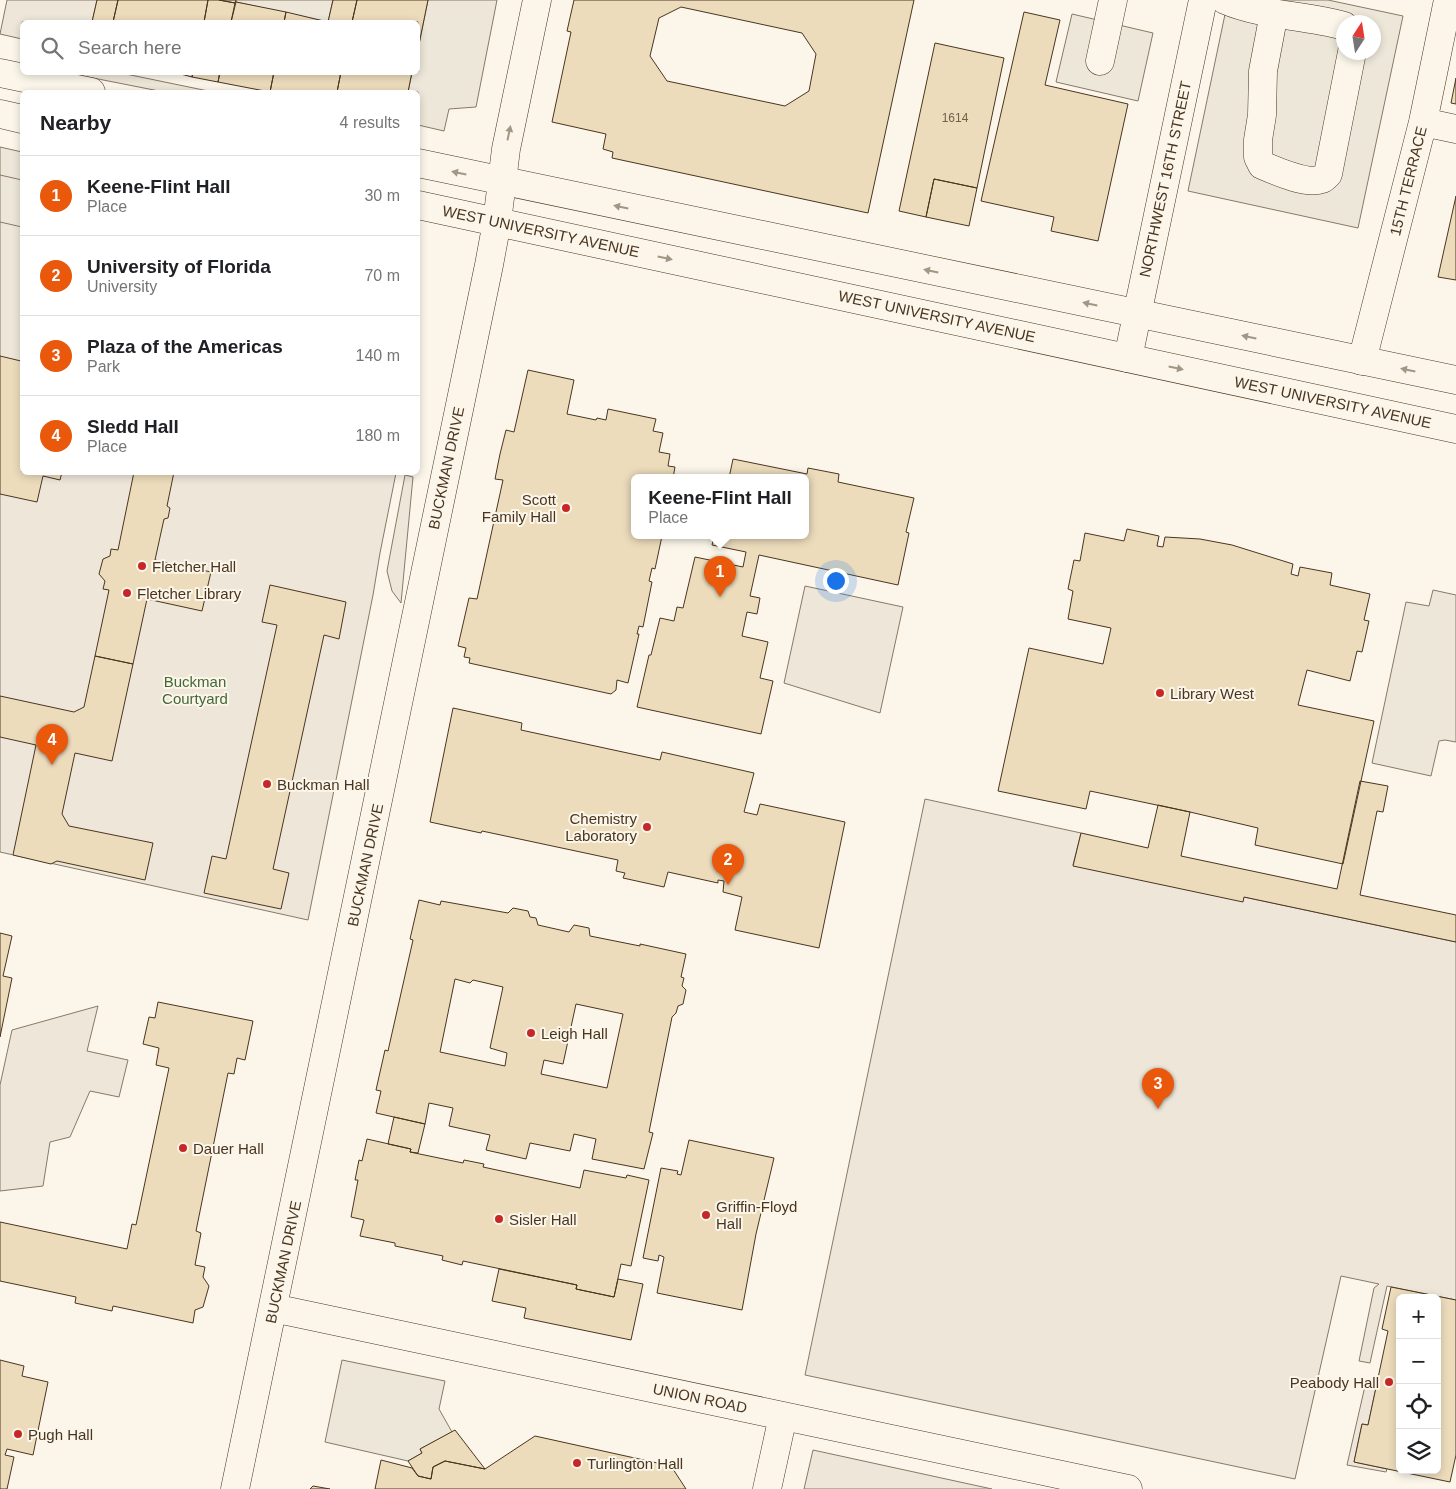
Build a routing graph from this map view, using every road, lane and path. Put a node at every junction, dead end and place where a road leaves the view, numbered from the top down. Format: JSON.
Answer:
{"nodes":[{"id":1,"x":537,"y":0,"type":"edge"},
{"id":2,"x":1113,"y":0,"type":"edge"},
{"id":3,"x":1203,"y":0,"type":"edge"},
{"id":4,"x":1225,"y":0,"type":"edge"},
{"id":5,"x":1448,"y":0,"type":"edge"},
{"id":6,"x":1274,"y":13,"type":"junction"},
{"id":7,"x":1336,"y":25,"type":"edge"},
{"id":8,"x":1350,"y":60,"type":"edge"},
{"id":9,"x":1100,"y":62,"type":"dead end"},
{"id":10,"x":0,"y":73,"type":"edge"},
{"id":11,"x":81,"y":90,"type":"edge"},
{"id":12,"x":0,"y":114,"type":"edge"},
{"id":13,"x":20,"y":119,"type":"edge"},
{"id":14,"x":1423,"y":122,"type":"junction"},
{"id":15,"x":1456,"y":129,"type":"edge"},
{"id":16,"x":420,"y":164,"type":"edge"},
{"id":17,"x":501,"y":181,"type":"junction"},
{"id":18,"x":420,"y":205,"type":"edge"},
{"id":19,"x":497,"y":222,"type":"junction"},
{"id":20,"x":1137,"y":314,"type":"junction"},
{"id":21,"x":1128,"y":358,"type":"junction"},
{"id":22,"x":1362,"y":361,"type":"junction"},
{"id":23,"x":1456,"y":380,"type":"edge"},
{"id":24,"x":1456,"y":428,"type":"edge"},
{"id":25,"x":273,"y":1308,"type":"junction"},
{"id":26,"x":783,"y":1416,"type":"junction"},
{"id":27,"x":234,"y":1489,"type":"edge"},
{"id":28,"x":767,"y":1489,"type":"edge"},
{"id":29,"x":1128,"y":1489,"type":"edge"}],
"edges":[{"from":17,"to":1,"type":"street","name":"BUCKMAN DRIVE","one_way":true},
{"from":2,"to":9,"type":"street"},
{"from":3,"to":20,"type":"street","name":"NORTHWEST 16TH STREET"},
{"from":4,"to":6,"type":"street"},
{"from":5,"to":14,"type":"street","name":"15TH TERRACE"},
{"from":6,"to":7,"type":"street"},
{"from":6,"to":8,"type":"street"},
{"from":10,"to":11,"type":"street"},
{"from":12,"to":13,"type":"street"},
{"from":14,"to":15,"type":"street"},
{"from":14,"to":22,"type":"street","name":"15TH TERRACE"},
{"from":17,"to":16,"type":"street","one_way":true},
{"from":17,"to":19,"type":"street","name":"BUCKMAN DRIVE"},
{"from":20,"to":17,"type":"street","one_way":true},
{"from":18,"to":19,"type":"street","name":"WEST UNIVERSITY AVENUE"},
{"from":19,"to":21,"type":"street","name":"WEST UNIVERSITY AVENUE","one_way":true},
{"from":19,"to":25,"type":"street","name":"BUCKMAN DRIVE"},
{"from":20,"to":21,"type":"street","name":"NORTHWEST 16TH STREET"},
{"from":22,"to":20,"type":"street","one_way":true},
{"from":21,"to":24,"type":"street","name":"WEST UNIVERSITY AVENUE","one_way":true},
{"from":23,"to":22,"type":"street","one_way":true},
{"from":25,"to":26,"type":"street","name":"UNION ROAD"},
{"from":25,"to":27,"type":"street","name":"BUCKMAN DRIVE"},
{"from":26,"to":28,"type":"street"},
{"from":26,"to":29,"type":"street","name":"UNION ROAD"}]}
